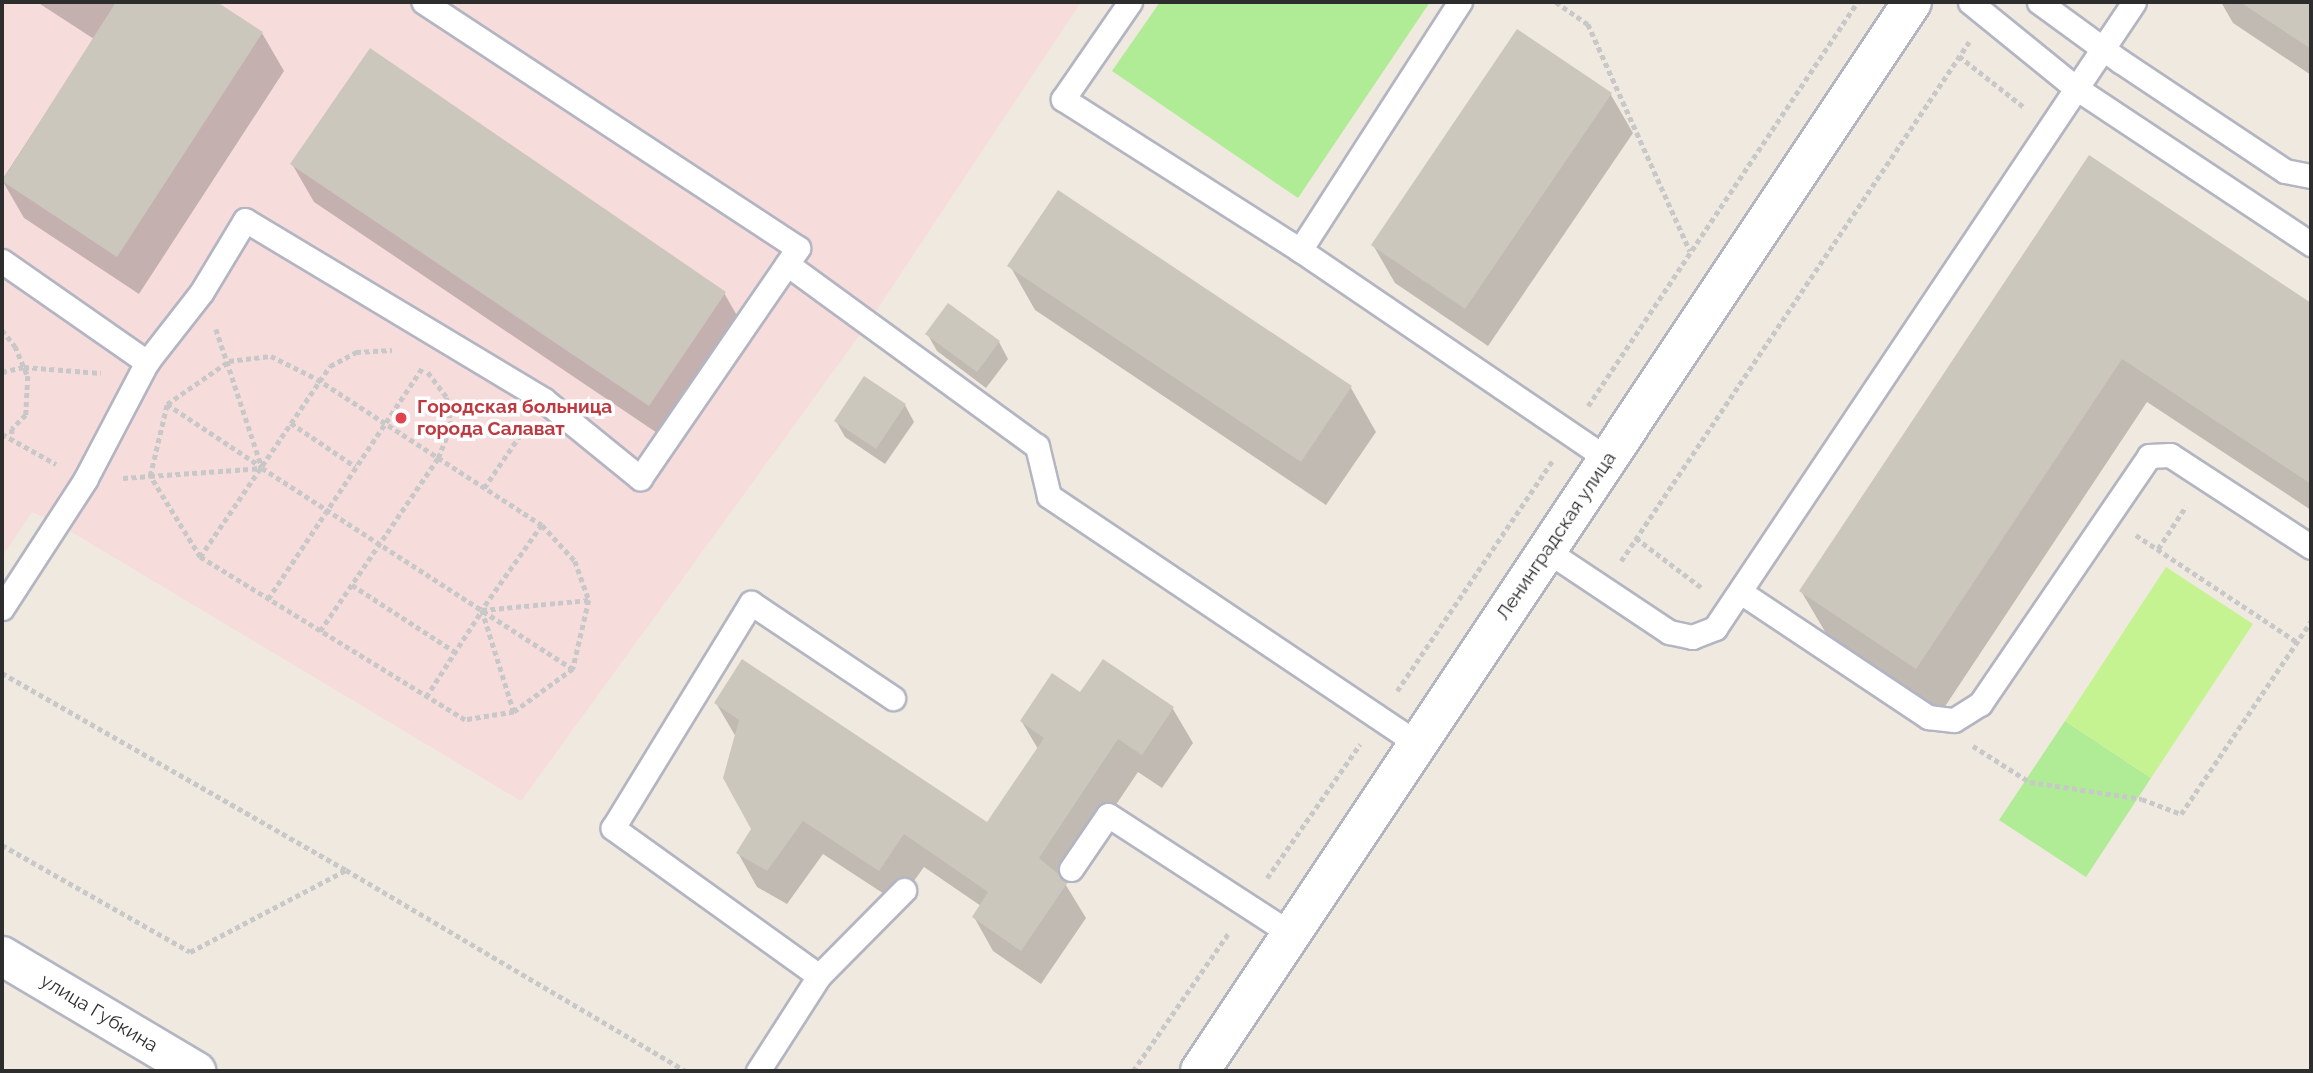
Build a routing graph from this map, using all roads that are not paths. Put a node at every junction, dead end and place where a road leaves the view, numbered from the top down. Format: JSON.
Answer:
{"nodes":[{"id":1,"x":423,"y":2,"type":"edge"},
{"id":2,"x":1130,"y":2,"type":"edge"},
{"id":3,"x":1460,"y":2,"type":"edge"},
{"id":4,"x":1912,"y":2,"type":"edge"},
{"id":5,"x":2039,"y":2,"type":"edge"},
{"id":6,"x":2134,"y":2,"type":"edge"},
{"id":7,"x":1978,"y":8,"type":"edge"},
{"id":8,"x":2103,"y":49,"type":"junction"},
{"id":9,"x":2076,"y":88,"type":"junction"},
{"id":10,"x":2311,"y":176,"type":"edge"},
{"id":11,"x":2311,"y":244,"type":"edge"},
{"id":12,"x":1300,"y":250,"type":"junction"},
{"id":13,"x":2,"y":261,"type":"edge"},
{"id":14,"x":787,"y":264,"type":"junction"},
{"id":15,"x":144,"y":369,"type":"junction"},
{"id":16,"x":1607,"y":459,"type":"junction"},
{"id":17,"x":2311,"y":547,"type":"edge"},
{"id":18,"x":1546,"y":550,"type":"junction"},
{"id":19,"x":1736,"y":602,"type":"junction"},
{"id":20,"x":2,"y":608,"type":"edge"},
{"id":21,"x":892,"y":698,"type":"dead end"},
{"id":22,"x":1418,"y":744,"type":"junction"},
{"id":23,"x":1071,"y":869,"type":"dead end"},
{"id":24,"x":904,"y":890,"type":"dead end"},
{"id":25,"x":1291,"y":934,"type":"junction"},
{"id":26,"x":2,"y":956,"type":"edge"},
{"id":27,"x":819,"y":976,"type":"junction"},
{"id":28,"x":196,"y":1071,"type":"edge"},
{"id":29,"x":758,"y":1071,"type":"edge"},
{"id":30,"x":1200,"y":1071,"type":"edge"}],
"edges":[{"from":1,"to":14,"type":"lane"},
{"from":2,"to":12,"type":"lane"},
{"from":3,"to":12,"type":"lane"},
{"from":4,"to":16,"type":"street","name":"Ленинградская улица"},
{"from":5,"to":8,"type":"lane"},
{"from":6,"to":8,"type":"lane"},
{"from":7,"to":9,"type":"lane"},
{"from":8,"to":9,"type":"lane"},
{"from":8,"to":10,"type":"lane"},
{"from":9,"to":11,"type":"lane"},
{"from":9,"to":19,"type":"lane"},
{"from":12,"to":16,"type":"lane"},
{"from":13,"to":15,"type":"lane"},
{"from":14,"to":15,"type":"lane"},
{"from":14,"to":22,"type":"lane"},
{"from":15,"to":20,"type":"lane"},
{"from":16,"to":18,"type":"street","name":"Ленинградская улица"},
{"from":17,"to":19,"type":"lane"},
{"from":18,"to":19,"type":"lane"},
{"from":18,"to":22,"type":"street","name":"Ленинградская улица"},
{"from":21,"to":27,"type":"lane"},
{"from":22,"to":25,"type":"street","name":"Ленинградская улица"},
{"from":23,"to":25,"type":"lane"},
{"from":24,"to":27,"type":"lane"},
{"from":25,"to":30,"type":"street","name":"Ленинградская улица"},
{"from":26,"to":28,"type":"street","name":"улица Губкина"},
{"from":27,"to":29,"type":"lane"}]}
